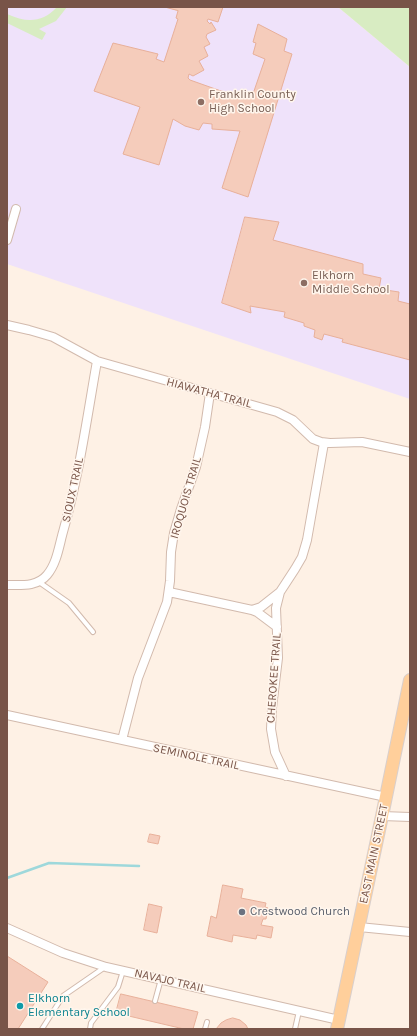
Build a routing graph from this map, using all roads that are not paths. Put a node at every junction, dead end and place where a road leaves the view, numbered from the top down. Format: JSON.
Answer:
{"nodes":[{"id":1,"x":16,"y":209,"type":"dead end"},
{"id":2,"x":7,"y":240,"type":"edge"},
{"id":3,"x":7,"y":325,"type":"edge"},
{"id":4,"x":97,"y":361,"type":"junction"},
{"id":5,"x":210,"y":393,"type":"junction"},
{"id":6,"x":324,"y":443,"type":"junction"},
{"id":7,"x":410,"y":452,"type":"edge"},
{"id":8,"x":38,"y":582,"type":"junction"},
{"id":9,"x":7,"y":585,"type":"edge"},
{"id":10,"x":169,"y":592,"type":"junction"},
{"id":11,"x":280,"y":592,"type":"junction"},
{"id":12,"x":252,"y":610,"type":"junction"},
{"id":13,"x":278,"y":627,"type":"junction"},
{"id":14,"x":93,"y":632,"type":"dead end"},
{"id":15,"x":410,"y":680,"type":"edge"},
{"id":16,"x":408,"y":703,"type":"edge"},
{"id":17,"x":7,"y":715,"type":"edge"},
{"id":18,"x":122,"y":740,"type":"junction"},
{"id":19,"x":286,"y":776,"type":"junction"},
{"id":20,"x":386,"y":797,"type":"junction"},
{"id":21,"x":382,"y":816,"type":"junction"},
{"id":22,"x":410,"y":817,"type":"edge"},
{"id":23,"x":359,"y":927,"type":"junction"},
{"id":24,"x":7,"y":928,"type":"edge"},
{"id":25,"x":410,"y":932,"type":"edge"},
{"id":26,"x":106,"y":967,"type":"junction"},
{"id":27,"x":123,"y":970,"type":"junction"},
{"id":28,"x":161,"y":979,"type":"junction"},
{"id":29,"x":155,"y":1001,"type":"dead end"},
{"id":30,"x":299,"y":1011,"type":"junction"},
{"id":31,"x":207,"y":1022,"type":"dead end"},
{"id":32,"x":338,"y":1025,"type":"edge"},
{"id":33,"x":42,"y":1029,"type":"edge"},
{"id":34,"x":90,"y":1029,"type":"edge"},
{"id":35,"x":206,"y":1029,"type":"edge"},
{"id":36,"x":295,"y":1029,"type":"edge"}],
"edges":[{"from":1,"to":2,"type":"street"},
{"from":3,"to":4,"type":"street","name":"HIAWATHA TRAIL"},
{"from":4,"to":5,"type":"street","name":"HIAWATHA TRAIL"},
{"from":4,"to":8,"type":"street","name":"SIOUX TRAIL"},
{"from":5,"to":6,"type":"street","name":"HIAWATHA TRAIL"},
{"from":5,"to":10,"type":"street","name":"IROQUOIS TRAIL"},
{"from":6,"to":7,"type":"street"},
{"from":6,"to":11,"type":"street","name":"CHEROKEE TRAIL"},
{"from":8,"to":9,"type":"street"},
{"from":8,"to":14,"type":"lane"},
{"from":10,"to":12,"type":"street"},
{"from":10,"to":18,"type":"street","name":"IROQUOIS TRAIL"},
{"from":11,"to":12,"type":"street"},
{"from":11,"to":13,"type":"street","name":"CHEROKEE TRAIL"},
{"from":12,"to":13,"type":"street"},
{"from":13,"to":19,"type":"street","name":"CHEROKEE TRAIL"},
{"from":15,"to":16,"type":"main road","name":"EAST MAIN STREET"},
{"from":16,"to":20,"type":"main road","name":"EAST MAIN STREET"},
{"from":17,"to":18,"type":"street","name":"SEMINOLE TRAIL"},
{"from":18,"to":19,"type":"street","name":"SEMINOLE TRAIL"},
{"from":19,"to":20,"type":"street","name":"SEMINOLE TRAIL"},
{"from":20,"to":21,"type":"main road","name":"EAST MAIN STREET"},
{"from":21,"to":22,"type":"street"},
{"from":21,"to":23,"type":"main road","name":"EAST MAIN STREET"},
{"from":23,"to":25,"type":"street"},
{"from":23,"to":32,"type":"main road","name":"EAST MAIN STREET"},
{"from":24,"to":26,"type":"street","name":"NAVAJO TRAIL"},
{"from":26,"to":27,"type":"street","name":"NAVAJO TRAIL"},
{"from":26,"to":33,"type":"lane"},
{"from":27,"to":28,"type":"street","name":"NAVAJO TRAIL"},
{"from":27,"to":34,"type":"lane"},
{"from":28,"to":29,"type":"lane"},
{"from":28,"to":30,"type":"street","name":"NAVAJO TRAIL"},
{"from":30,"to":32,"type":"street","name":"NAVAJO TRAIL"},
{"from":30,"to":36,"type":"lane"},
{"from":31,"to":35,"type":"lane"}]}
